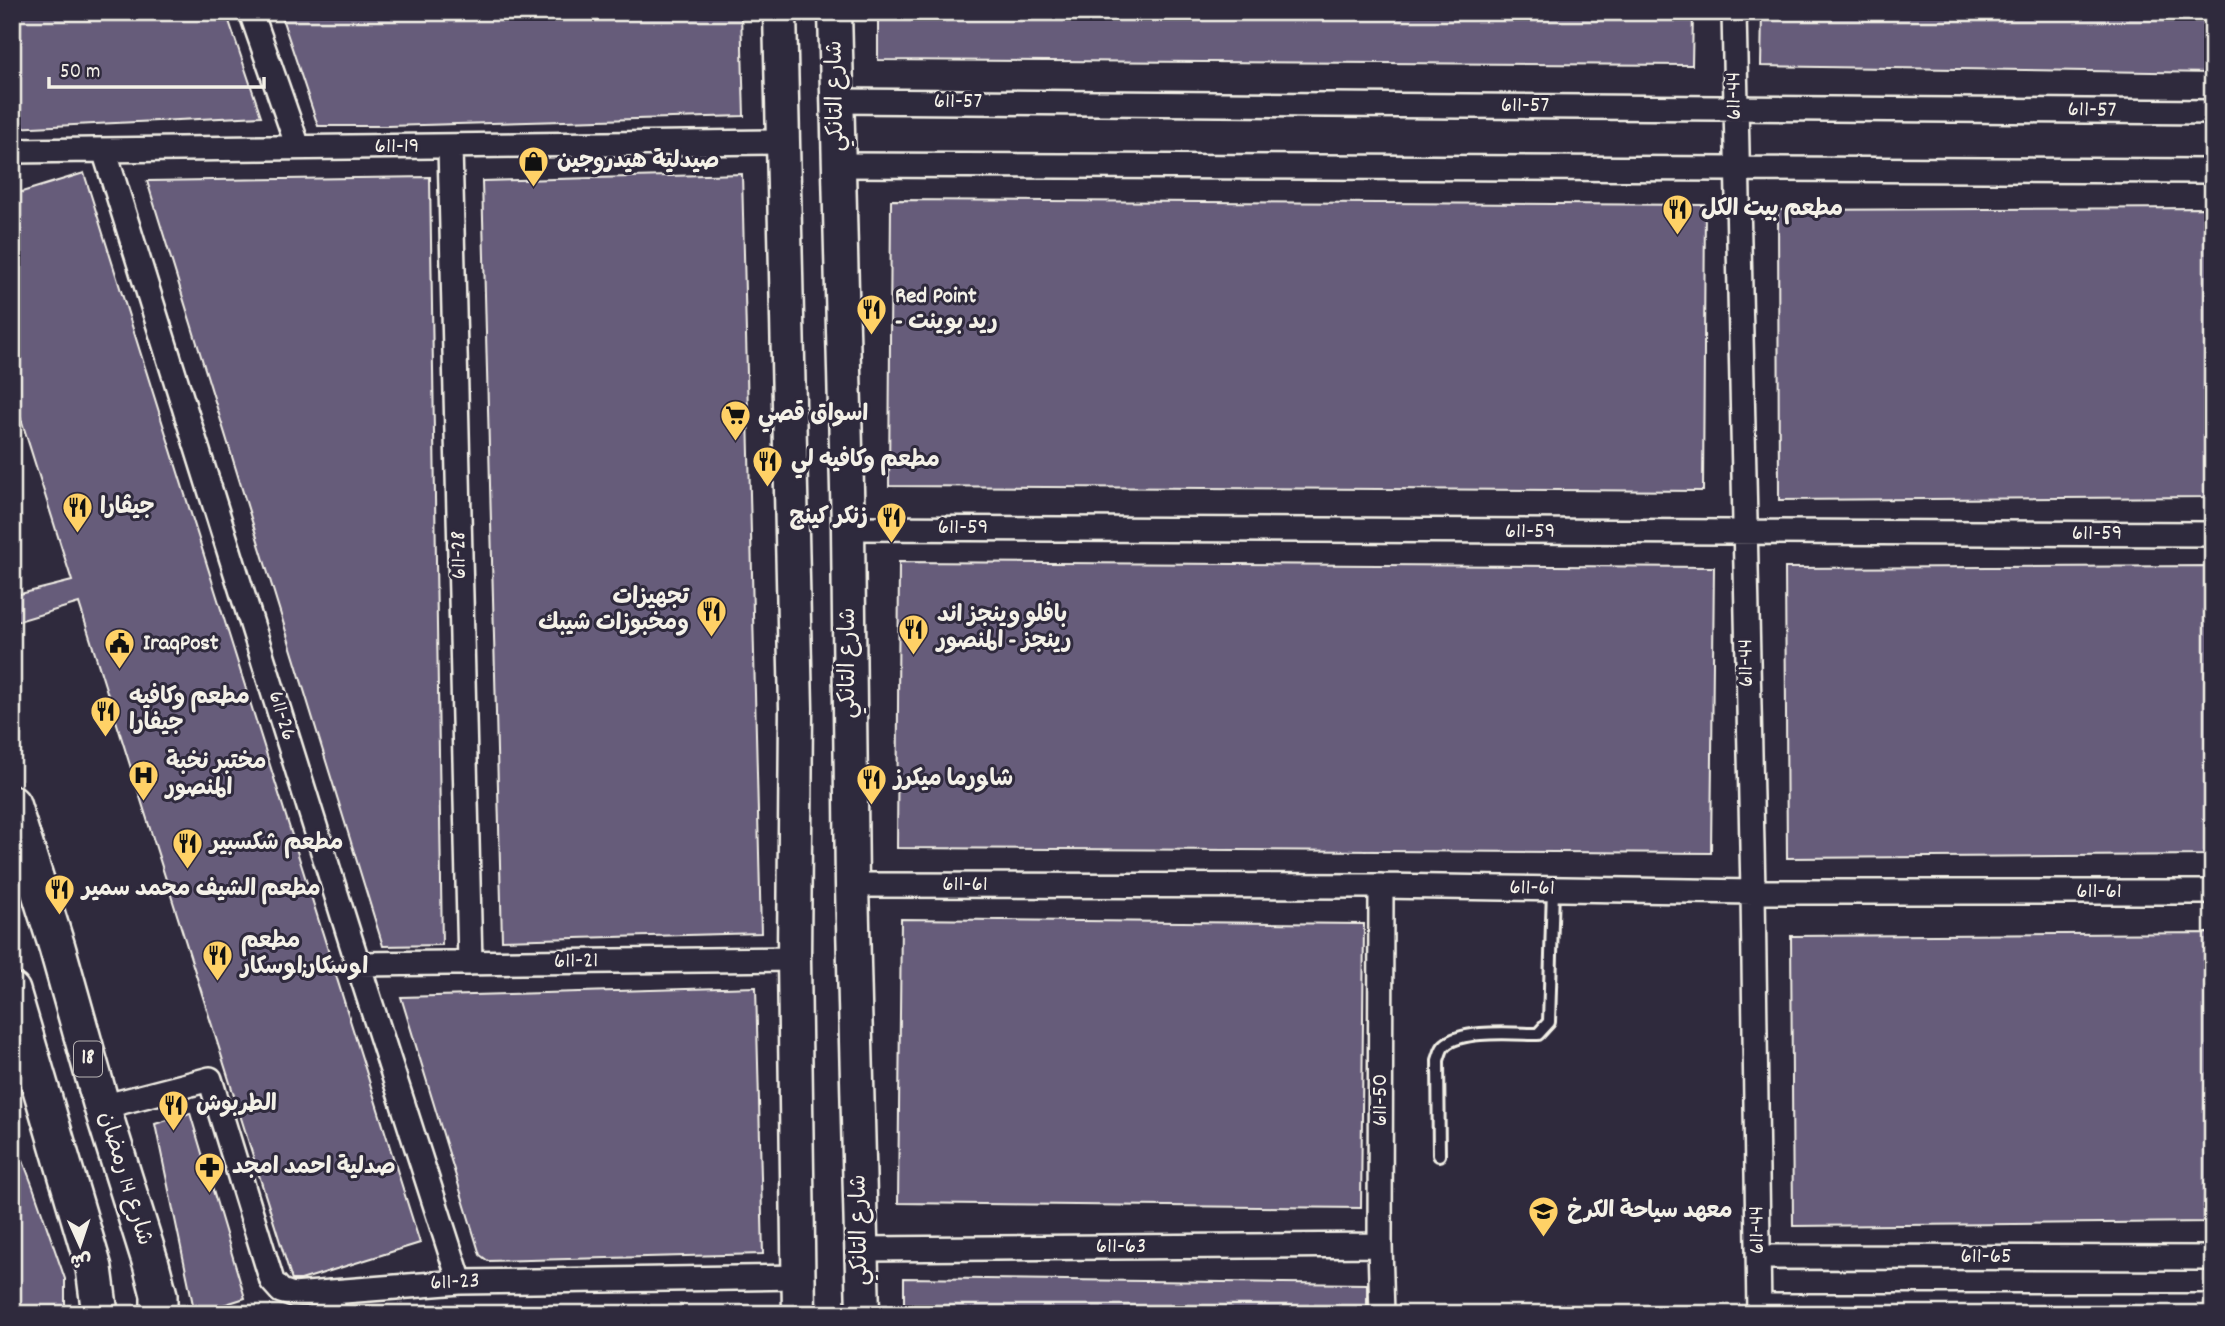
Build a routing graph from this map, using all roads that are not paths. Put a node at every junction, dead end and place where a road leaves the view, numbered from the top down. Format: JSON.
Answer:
{"nodes":[{"id":1,"x":251,"y":12,"type":"edge"},
{"id":2,"x":780,"y":12,"type":"edge"},
{"id":3,"x":835,"y":12,"type":"edge"},
{"id":4,"x":1734,"y":12,"type":"edge"},
{"id":5,"x":838,"y":101,"type":"junction"},
{"id":6,"x":1736,"y":108,"type":"junction"},
{"id":7,"x":2213,"y":112,"type":"edge"},
{"id":8,"x":782,"y":142,"type":"junction"},
{"id":9,"x":298,"y":147,"type":"junction"},
{"id":10,"x":450,"y":147,"type":"junction"},
{"id":11,"x":104,"y":150,"type":"junction"},
{"id":12,"x":12,"y":151,"type":"edge"},
{"id":13,"x":839,"y":165,"type":"junction"},
{"id":14,"x":1737,"y":168,"type":"junction"},
{"id":15,"x":2213,"y":172,"type":"edge"},
{"id":16,"x":848,"y":528,"type":"junction"},
{"id":17,"x":1744,"y":533,"type":"junction"},
{"id":18,"x":2213,"y":534,"type":"edge"},
{"id":19,"x":796,"y":708,"type":"junction"},
{"id":20,"x":849,"y":708,"type":"junction"},
{"id":21,"x":12,"y":804,"type":"edge"},
{"id":22,"x":852,"y":885,"type":"junction"},
{"id":23,"x":1381,"y":886,"type":"junction"},
{"id":24,"x":1553,"y":889,"type":"junction"},
{"id":25,"x":1753,"y":892,"type":"junction"},
{"id":26,"x":2213,"y":892,"type":"edge"},
{"id":27,"x":794,"y":959,"type":"junction"},
{"id":28,"x":470,"y":963,"type":"junction"},
{"id":29,"x":358,"y":964,"type":"junction"},
{"id":30,"x":12,"y":991,"type":"edge"},
{"id":31,"x":102,"y":1107,"type":"junction"},
{"id":32,"x":1440,"y":1155,"type":"dead end"},
{"id":33,"x":1380,"y":1245,"type":"junction"},
{"id":34,"x":862,"y":1249,"type":"junction"},
{"id":35,"x":1759,"y":1257,"type":"junction"},
{"id":36,"x":2213,"y":1258,"type":"edge"},
{"id":37,"x":798,"y":1277,"type":"junction"},
{"id":38,"x":460,"y":1282,"type":"junction"},
{"id":39,"x":332,"y":1303,"type":"edge"},
{"id":40,"x":2213,"y":1306,"type":"edge"},
{"id":41,"x":1759,"y":1310,"type":"edge"},
{"id":42,"x":1962,"y":1310,"type":"edge"},
{"id":43,"x":2144,"y":1310,"type":"edge"},
{"id":44,"x":100,"y":1314,"type":"edge"},
{"id":45,"x":159,"y":1314,"type":"edge"},
{"id":46,"x":799,"y":1314,"type":"edge"},
{"id":47,"x":863,"y":1314,"type":"edge"},
{"id":48,"x":1382,"y":1314,"type":"edge"}],
"edges":[{"from":1,"to":9,"type":"street"},
{"from":2,"to":8,"type":"street"},
{"from":3,"to":5,"type":"street","name":"شارع التانكي"},
{"from":4,"to":6,"type":"street","name":"611-44"},
{"from":5,"to":6,"type":"street","name":"611-57"},
{"from":5,"to":13,"type":"street","name":"شارع التانكي"},
{"from":6,"to":7,"type":"street","name":"611-57"},
{"from":6,"to":14,"type":"street","name":"611-44"},
{"from":8,"to":10,"type":"street","name":"611-19"},
{"from":8,"to":19,"type":"street"},
{"from":9,"to":10,"type":"street","name":"611-19"},
{"from":9,"to":11,"type":"street","name":"611-19"},
{"from":10,"to":28,"type":"street","name":"611-28"},
{"from":11,"to":12,"type":"street","name":"611-19"},
{"from":11,"to":29,"type":"street","name":"611-26"},
{"from":13,"to":14,"type":"street"},
{"from":13,"to":16,"type":"street","name":"شارع التانكي"},
{"from":14,"to":15,"type":"street"},
{"from":14,"to":17,"type":"street","name":"611-44"},
{"from":16,"to":17,"type":"street","name":"611-59"},
{"from":16,"to":20,"type":"street","name":"شارع التانكي"},
{"from":17,"to":18,"type":"street","name":"611-59"},
{"from":17,"to":25,"type":"street","name":"611-44"},
{"from":19,"to":20,"type":"street"},
{"from":19,"to":27,"type":"street"},
{"from":20,"to":22,"type":"street","name":"شارع التانكي"},
{"from":21,"to":31,"type":"main road","name":"شارع 14 رمضان","number":"18"},
{"from":22,"to":23,"type":"street","name":"611-61"},
{"from":22,"to":34,"type":"street","name":"شارع التانكي"},
{"from":23,"to":24,"type":"street","name":"611-61"},
{"from":23,"to":33,"type":"street","name":"611-50"},
{"from":24,"to":25,"type":"street","name":"611-61"},
{"from":24,"to":32,"type":"lane"},
{"from":25,"to":26,"type":"street","name":"611-61"},
{"from":25,"to":35,"type":"street","name":"611-44"},
{"from":27,"to":28,"type":"street","name":"611-21"},
{"from":27,"to":37,"type":"street"},
{"from":28,"to":29,"type":"street","name":"611-21"},
{"from":29,"to":38,"type":"street","name":"611-26"},
{"from":30,"to":44,"type":"main road"},
{"from":31,"to":39,"type":"street","name":"611-23"},
{"from":31,"to":45,"type":"main road","name":"شارع 14 رمضان","number":"18"},
{"from":33,"to":34,"type":"street","name":"611-63"},
{"from":33,"to":48,"type":"street","name":"611-50"},
{"from":34,"to":47,"type":"street","name":"شارع التانكي"},
{"from":35,"to":36,"type":"street","name":"611-65"},
{"from":35,"to":41,"type":"street","name":"611-44"},
{"from":37,"to":38,"type":"street","name":"611-23"},
{"from":37,"to":46,"type":"street"},
{"from":38,"to":39,"type":"street","name":"611-23"},
{"from":40,"to":43,"type":"street"},
{"from":41,"to":42,"type":"street"},
{"from":42,"to":43,"type":"street"}]}
